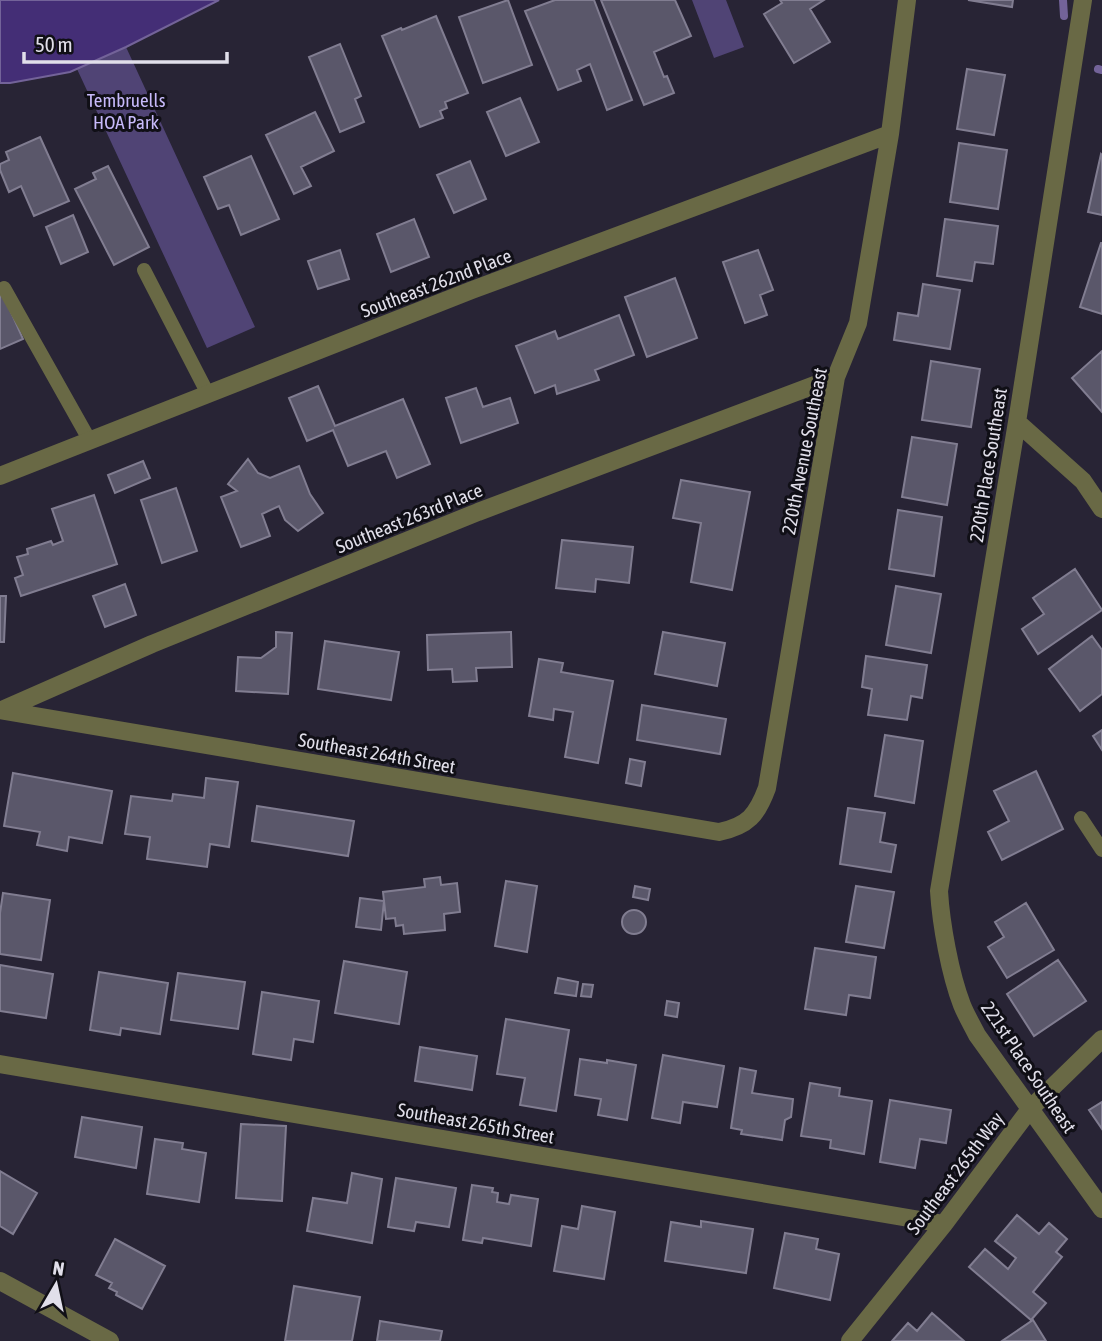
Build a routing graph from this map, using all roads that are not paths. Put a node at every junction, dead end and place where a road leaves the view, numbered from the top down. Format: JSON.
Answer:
{"nodes":[{"id":1,"x":907,"y":0,"type":"edge"},
{"id":2,"x":1083,"y":0,"type":"edge"},
{"id":3,"x":890,"y":134,"type":"junction"},
{"id":4,"x":144,"y":270,"type":"dead end"},
{"id":5,"x":4,"y":288,"type":"dead end"},
{"id":6,"x":836,"y":377,"type":"junction"},
{"id":7,"x":208,"y":394,"type":"junction"},
{"id":8,"x":1017,"y":422,"type":"junction"},
{"id":9,"x":90,"y":441,"type":"junction"},
{"id":10,"x":0,"y":476,"type":"edge"},
{"id":11,"x":1102,"y":509,"type":"edge"},
{"id":12,"x":1,"y":710,"type":"edge"},
{"id":13,"x":1081,"y":818,"type":"dead end"},
{"id":14,"x":745,"y":822,"type":"joint"},
{"id":15,"x":1102,"y":850,"type":"edge"},
{"id":16,"x":946,"y":937,"type":"joint"},
{"id":17,"x":1102,"y":1039,"type":"edge"},
{"id":18,"x":0,"y":1064,"type":"edge"},
{"id":19,"x":1030,"y":1109,"type":"junction"},
{"id":20,"x":1102,"y":1209,"type":"edge"},
{"id":21,"x":944,"y":1224,"type":"junction"},
{"id":22,"x":0,"y":1281,"type":"edge"},
{"id":23,"x":110,"y":1341,"type":"edge"},
{"id":24,"x":850,"y":1341,"type":"edge"}],
"edges":[{"from":1,"to":3,"type":"street","name":"220th Avenue Southeast"},
{"from":2,"to":8,"type":"street","name":"220th Place Southeast"},
{"from":3,"to":6,"type":"street","name":"220th Avenue Southeast"},
{"from":3,"to":7,"type":"street","name":"Southeast 262nd Place"},
{"from":4,"to":7,"type":"lane"},
{"from":5,"to":9,"type":"lane"},
{"from":6,"to":12,"type":"street","name":"Southeast 263rd Place"},
{"from":6,"to":14,"type":"street","name":"220th Avenue Southeast"},
{"from":7,"to":9,"type":"street","name":"Southeast 262nd Place"},
{"from":8,"to":11,"type":"street"},
{"from":8,"to":16,"type":"street","name":"220th Place Southeast"},
{"from":9,"to":10,"type":"street","name":"Southeast 262nd Place"},
{"from":12,"to":14,"type":"street","name":"Southeast 264th Street"},
{"from":13,"to":15,"type":"lane"},
{"from":16,"to":19,"type":"street","name":"221st Place Southeast"},
{"from":17,"to":19,"type":"street","name":"Southeast 265th Way"},
{"from":18,"to":21,"type":"street","name":"Southeast 265th Street"},
{"from":19,"to":20,"type":"street","name":"221st Place Southeast"},
{"from":19,"to":21,"type":"street","name":"Southeast 265th Way"},
{"from":21,"to":24,"type":"street","name":"Southeast 265th Way"},
{"from":22,"to":23,"type":"street"}]}
